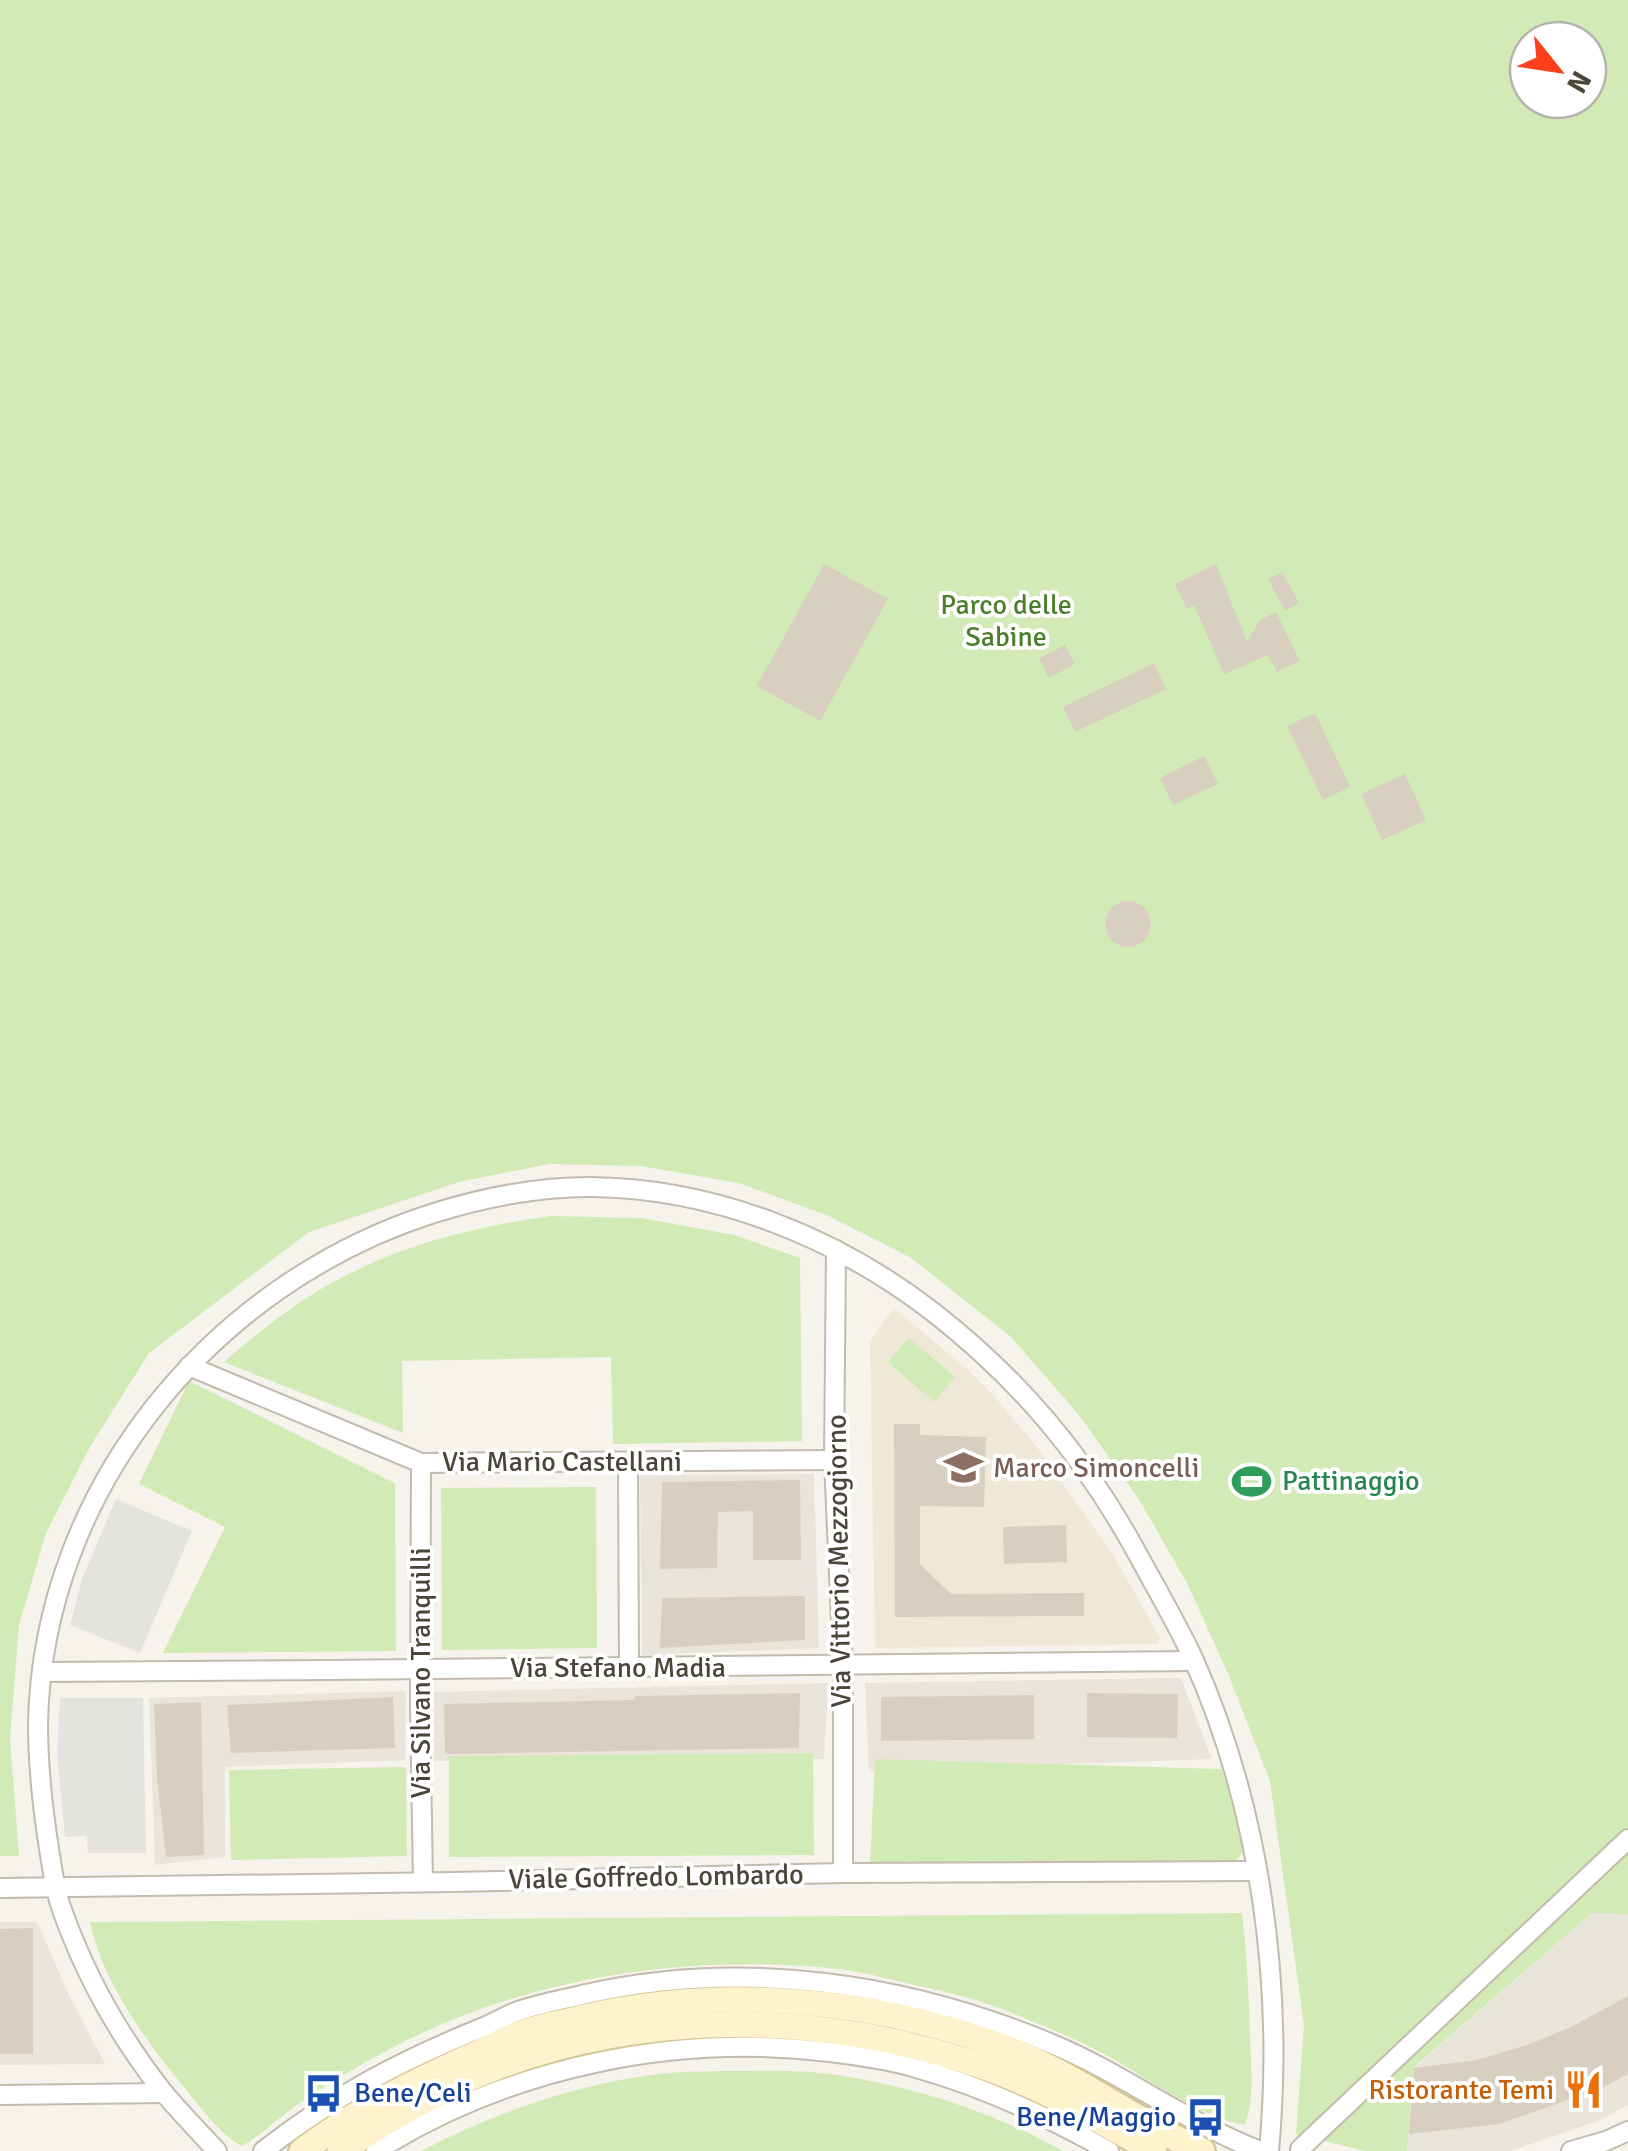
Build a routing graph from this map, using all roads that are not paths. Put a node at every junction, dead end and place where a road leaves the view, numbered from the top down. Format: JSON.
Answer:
{"nodes":[{"id":1,"x":836,"y":1250,"type":"junction"},
{"id":2,"x":189,"y":1366,"type":"junction"},
{"id":3,"x":834,"y":1460,"type":"junction"},
{"id":4,"x":628,"y":1462,"type":"junction"},
{"id":5,"x":422,"y":1464,"type":"junction"},
{"id":6,"x":1194,"y":1661,"type":"junction"},
{"id":7,"x":629,"y":1667,"type":"junction"},
{"id":8,"x":842,"y":1667,"type":"junction"},
{"id":9,"x":420,"y":1670,"type":"junction"},
{"id":10,"x":42,"y":1672,"type":"junction"},
{"id":11,"x":1628,"y":1839,"type":"edge"},
{"id":12,"x":1256,"y":1871,"type":"junction"},
{"id":13,"x":844,"y":1873,"type":"junction"},
{"id":14,"x":423,"y":1882,"type":"junction"},
{"id":15,"x":56,"y":1887,"type":"junction"},
{"id":16,"x":0,"y":1888,"type":"edge"},
{"id":17,"x":449,"y":2040,"type":"junction"},
{"id":18,"x":1055,"y":2045,"type":"junction"},
{"id":19,"x":480,"y":2064,"type":"junction"},
{"id":20,"x":1013,"y":2065,"type":"junction"},
{"id":21,"x":164,"y":2093,"type":"junction"},
{"id":22,"x":0,"y":2095,"type":"edge"},
{"id":23,"x":473,"y":2100,"type":"junction"},
{"id":24,"x":1022,"y":2106,"type":"junction"},
{"id":25,"x":1628,"y":2131,"type":"edge"},
{"id":26,"x":1300,"y":2149,"type":"edge"},
{"id":27,"x":216,"y":2151,"type":"edge"},
{"id":28,"x":263,"y":2151,"type":"edge"},
{"id":29,"x":302,"y":2151,"type":"edge"},
{"id":30,"x":340,"y":2151,"type":"edge"},
{"id":31,"x":376,"y":2151,"type":"edge"},
{"id":32,"x":1109,"y":2151,"type":"edge"},
{"id":33,"x":1154,"y":2151,"type":"edge"},
{"id":34,"x":1202,"y":2151,"type":"edge"},
{"id":35,"x":1260,"y":2151,"type":"edge"},
{"id":36,"x":1269,"y":2151,"type":"edge"},
{"id":37,"x":1570,"y":2151,"type":"edge"}],
"edges":[{"from":1,"to":2,"type":"street"},
{"from":1,"to":3,"type":"street","name":"Via Vittorio Mezzogiorno"},
{"from":1,"to":6,"type":"street"},
{"from":2,"to":5,"type":"street","name":"Via Mario Castellani"},
{"from":2,"to":10,"type":"street"},
{"from":3,"to":4,"type":"street","name":"Via Mario Castellani"},
{"from":3,"to":8,"type":"street","name":"Via Vittorio Mezzogiorno"},
{"from":4,"to":5,"type":"street","name":"Via Mario Castellani"},
{"from":4,"to":7,"type":"street"},
{"from":5,"to":9,"type":"street","name":"Via Silvano Tranquilli"},
{"from":6,"to":8,"type":"street","name":"Via Stefano Madia"},
{"from":6,"to":12,"type":"street"},
{"from":7,"to":8,"type":"street","name":"Via Stefano Madia"},
{"from":7,"to":9,"type":"street","name":"Via Stefano Madia"},
{"from":8,"to":13,"type":"street","name":"Via Vittorio Mezzogiorno"},
{"from":9,"to":10,"type":"street","name":"Via Stefano Madia"},
{"from":9,"to":14,"type":"street","name":"Via Silvano Tranquilli"},
{"from":10,"to":15,"type":"street"},
{"from":11,"to":26,"type":"street"},
{"from":12,"to":13,"type":"street","name":"Viale Goffredo Lombardo"},
{"from":12,"to":36,"type":"street"},
{"from":13,"to":14,"type":"street","name":"Viale Goffredo Lombardo"},
{"from":14,"to":15,"type":"street","name":"Viale Goffredo Lombardo"},
{"from":15,"to":16,"type":"street","name":"Viale Goffredo Lombardo"},
{"from":15,"to":21,"type":"street"},
{"from":17,"to":18,"type":"street"},
{"from":17,"to":19,"type":"street"},
{"from":17,"to":28,"type":"street"},
{"from":18,"to":20,"type":"street"},
{"from":18,"to":35,"type":"street"},
{"from":19,"to":20,"type":"street"},
{"from":19,"to":23,"type":"street"},
{"from":19,"to":29,"type":"street"},
{"from":19,"to":30,"type":"street"},
{"from":20,"to":24,"type":"street"},
{"from":20,"to":33,"type":"street"},
{"from":20,"to":34,"type":"street"},
{"from":21,"to":22,"type":"street"},
{"from":21,"to":27,"type":"street"},
{"from":23,"to":24,"type":"street"},
{"from":23,"to":31,"type":"street"},
{"from":24,"to":32,"type":"street"},
{"from":25,"to":37,"type":"street"}]}
